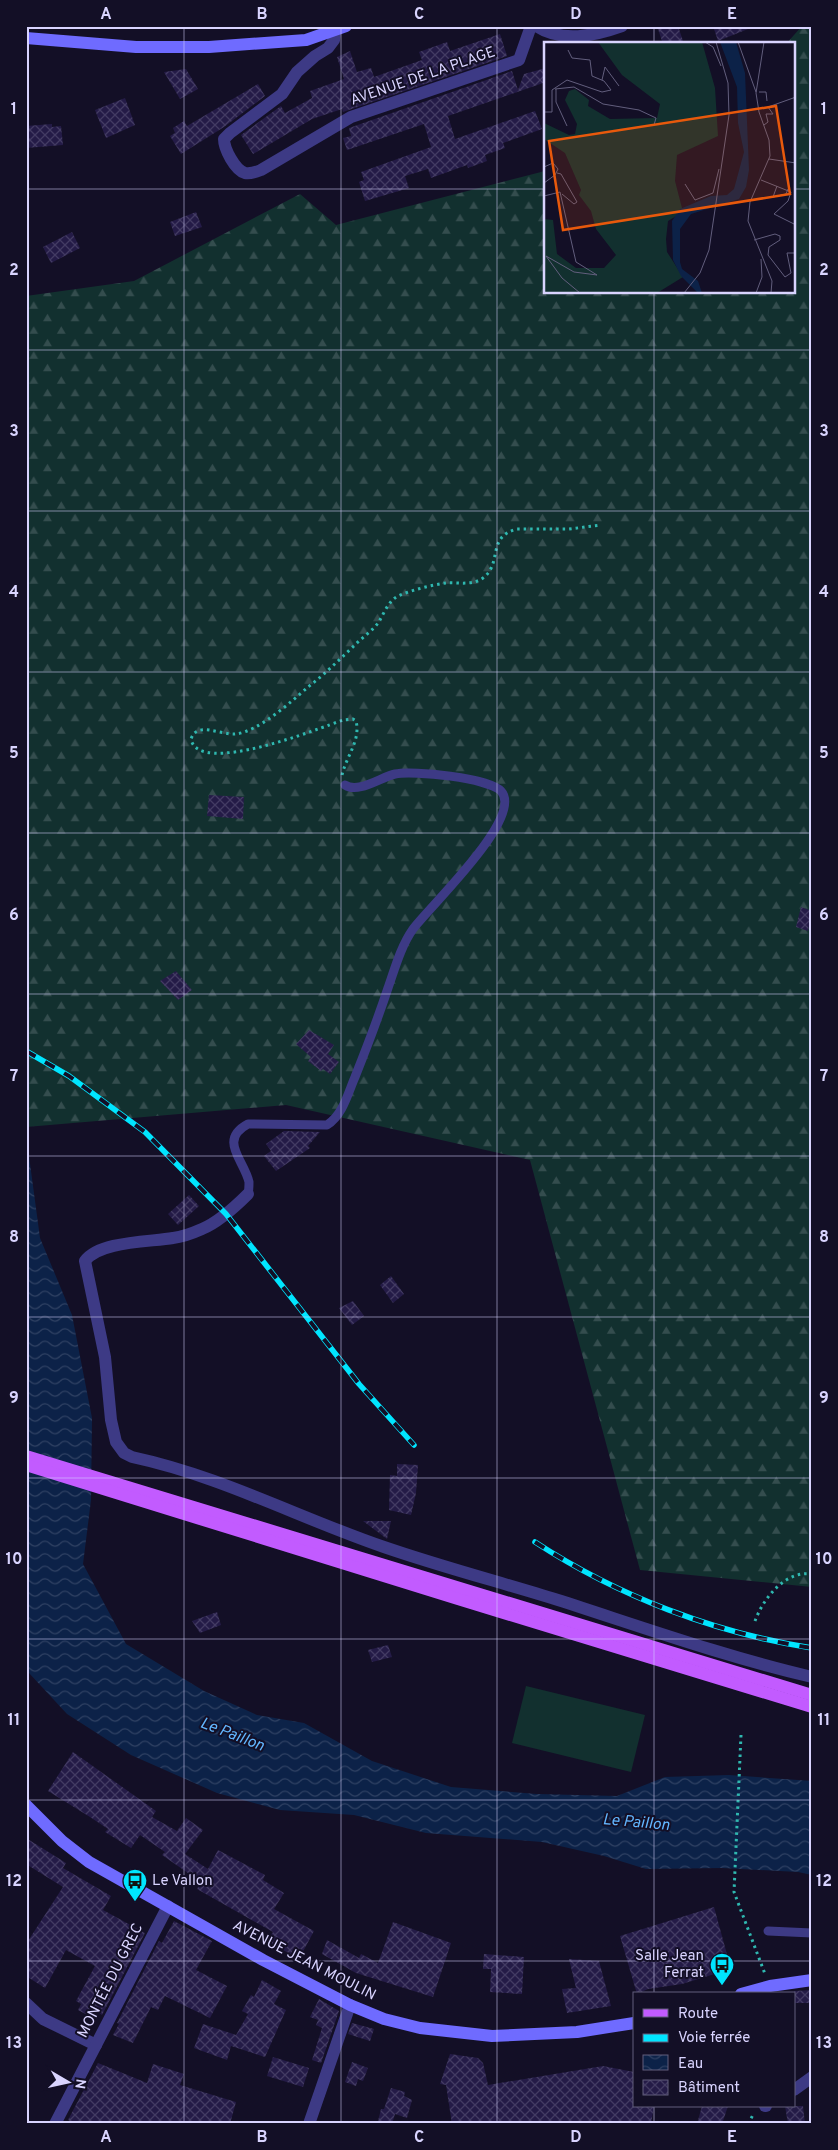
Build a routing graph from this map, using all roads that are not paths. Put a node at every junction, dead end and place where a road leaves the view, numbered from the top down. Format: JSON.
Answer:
{"nodes":[{"id":1,"x":531,"y":26,"type":"edge"},
{"id":2,"x":536,"y":26,"type":"edge"},
{"id":3,"x":622,"y":26,"type":"edge"},
{"id":4,"x":341,"y":29,"type":"edge"},
{"id":5,"x":26,"y":38,"type":"edge"},
{"id":6,"x":345,"y":785,"type":"road end"},
{"id":7,"x":248,"y":1194,"type":"joint"},
{"id":8,"x":26,"y":1456,"type":"edge"},
{"id":9,"x":26,"y":1465,"type":"edge"},
{"id":10,"x":146,"y":1498,"type":"junction"},
{"id":11,"x":812,"y":1677,"type":"edge"},
{"id":12,"x":812,"y":1695,"type":"edge"},
{"id":13,"x":812,"y":1706,"type":"edge"},
{"id":14,"x":26,"y":1805,"type":"edge"},
{"id":15,"x":168,"y":1906,"type":"junction"},
{"id":16,"x":768,"y":1931,"type":"dead end"},
{"id":17,"x":812,"y":1932,"type":"edge"},
{"id":18,"x":812,"y":1980,"type":"edge"},
{"id":19,"x":748,"y":1992,"type":"edge"},
{"id":20,"x":26,"y":2003,"type":"edge"},
{"id":21,"x":350,"y":2005,"type":"junction"},
{"id":22,"x":633,"y":2023,"type":"edge"},
{"id":23,"x":96,"y":2045,"type":"junction"},
{"id":24,"x":812,"y":2077,"type":"edge"},
{"id":25,"x":796,"y":2089,"type":"edge"},
{"id":26,"x":55,"y":2124,"type":"edge"},
{"id":27,"x":309,"y":2124,"type":"edge"}],
"edges":[{"from":1,"to":4,"type":"street","name":"AVENUE DE LA PLAGE"},
{"from":2,"to":3,"type":"street"},
{"from":4,"to":5,"type":"street"},
{"from":6,"to":7,"type":"lane"},
{"from":7,"to":11,"type":"street"},
{"from":8,"to":10,"type":"main road"},
{"from":9,"to":10,"type":"main road"},
{"from":10,"to":12,"type":"main road"},
{"from":10,"to":13,"type":"main road"},
{"from":14,"to":15,"type":"street","name":"AVENUE JEAN MOULIN"},
{"from":15,"to":21,"type":"street","name":"AVENUE JEAN MOULIN"},
{"from":15,"to":23,"type":"street","name":"MONTÉE DU GREC"},
{"from":16,"to":17,"type":"lane"},
{"from":18,"to":19,"type":"street"},
{"from":20,"to":23,"type":"street"},
{"from":21,"to":22,"type":"street","name":"AVENUE JEAN MOULIN"},
{"from":21,"to":27,"type":"street"},
{"from":23,"to":26,"type":"street","name":"MONTÉE DU GREC"},
{"from":24,"to":25,"type":"street"}]}
